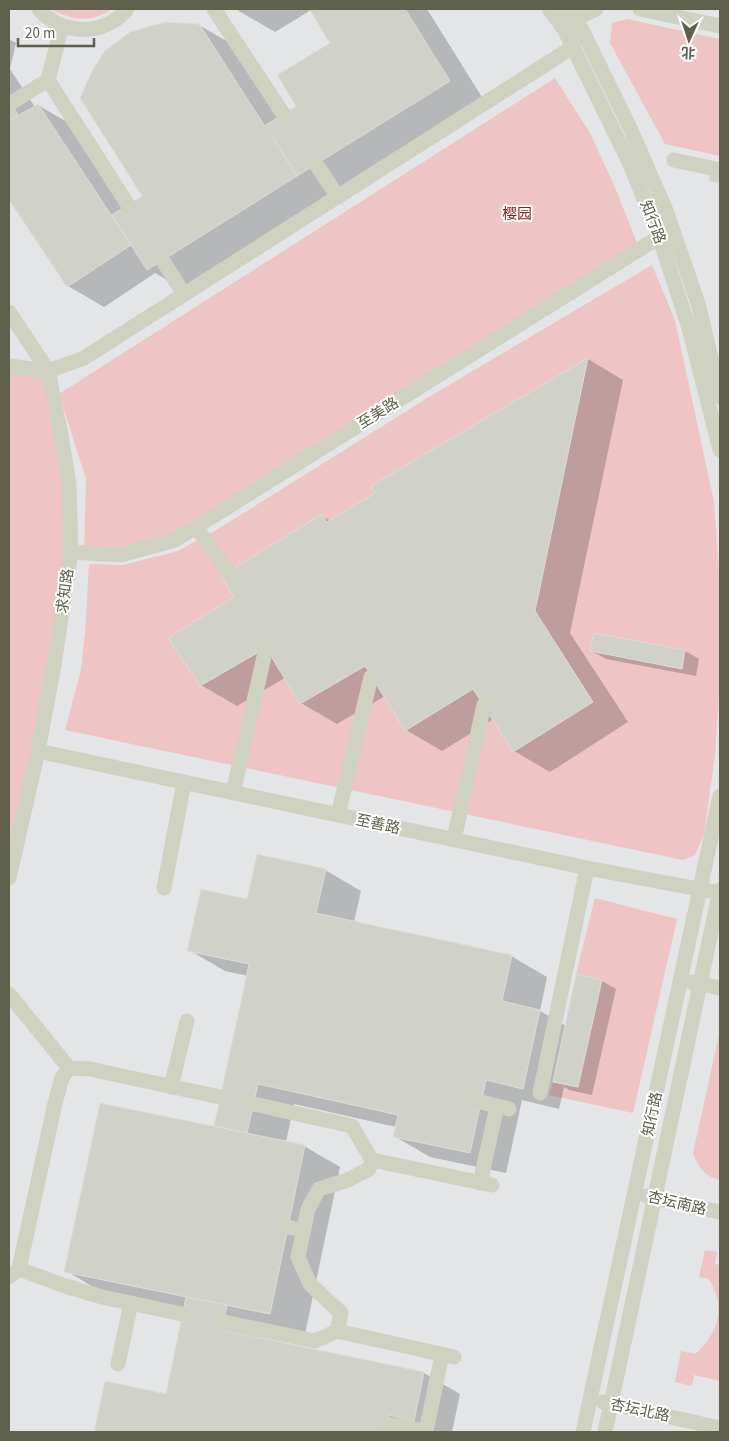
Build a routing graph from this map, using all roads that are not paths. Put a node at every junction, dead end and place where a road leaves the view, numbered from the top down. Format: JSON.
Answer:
{"nodes":[{"id":1,"x":39,"y":9,"type":"edge"},
{"id":2,"x":128,"y":9,"type":"edge"},
{"id":3,"x":214,"y":9,"type":"edge"},
{"id":4,"x":549,"y":9,"type":"edge"},
{"id":5,"x":596,"y":9,"type":"edge"},
{"id":6,"x":640,"y":9,"type":"edge"},
{"id":7,"x":573,"y":12,"type":"edge"},
{"id":8,"x":62,"y":26,"type":"junction"},
{"id":9,"x":720,"y":26,"type":"edge"},
{"id":10,"x":573,"y":47,"type":"junction"},
{"id":11,"x":48,"y":80,"type":"junction"},
{"id":12,"x":11,"y":103,"type":"dead end"},
{"id":13,"x":284,"y":114,"type":"dead end"},
{"id":14,"x":674,"y":160,"type":"dead end"},
{"id":15,"x":316,"y":164,"type":"dead end"},
{"id":16,"x":720,"y":170,"type":"edge"},
{"id":17,"x":338,"y":197,"type":"junction"},
{"id":18,"x":128,"y":205,"type":"dead end"},
{"id":19,"x":665,"y":233,"type":"junction"},
{"id":20,"x":163,"y":260,"type":"dead end"},
{"id":21,"x":184,"y":294,"type":"junction"},
{"id":22,"x":9,"y":312,"type":"edge"},
{"id":23,"x":9,"y":366,"type":"edge"},
{"id":24,"x":48,"y":371,"type":"junction"},
{"id":25,"x":720,"y":397,"type":"edge"},
{"id":26,"x":718,"y":429,"type":"edge"},
{"id":27,"x":720,"y":450,"type":"edge"},
{"id":28,"x":196,"y":527,"type":"junction"},
{"id":29,"x":71,"y":552,"type":"junction"},
{"id":30,"x":228,"y":572,"type":"dead end"},
{"id":31,"x":266,"y":648,"type":"dead end"},
{"id":32,"x":371,"y":677,"type":"dead end"},
{"id":33,"x":484,"y":705,"type":"dead end"},
{"id":34,"x":38,"y":751,"type":"junction"},
{"id":35,"x":184,"y":782,"type":"junction"},
{"id":36,"x":233,"y":792,"type":"junction"},
{"id":37,"x":720,"y":796,"type":"edge"},
{"id":38,"x":338,"y":815,"type":"junction"},
{"id":39,"x":454,"y":839,"type":"junction"},
{"id":40,"x":587,"y":868,"type":"junction"},
{"id":41,"x":9,"y":878,"type":"edge"},
{"id":42,"x":164,"y":888,"type":"dead end"},
{"id":43,"x":701,"y":889,"type":"junction"},
{"id":44,"x":720,"y":892,"type":"edge"},
{"id":45,"x":681,"y":979,"type":"junction"},
{"id":46,"x":701,"y":984,"type":"junction"},
{"id":47,"x":720,"y":988,"type":"edge"},
{"id":48,"x":9,"y":994,"type":"edge"},
{"id":49,"x":187,"y":1022,"type":"dead end"},
{"id":50,"x":69,"y":1068,"type":"junction"},
{"id":51,"x":171,"y":1087,"type":"junction"},
{"id":52,"x":540,"y":1092,"type":"dead end"},
{"id":53,"x":220,"y":1097,"type":"dead end"},
{"id":54,"x":481,"y":1102,"type":"dead end"},
{"id":55,"x":254,"y":1104,"type":"dead end"},
{"id":56,"x":372,"y":1160,"type":"junction"},
{"id":57,"x":634,"y":1193,"type":"junction"},
{"id":58,"x":656,"y":1198,"type":"junction"},
{"id":59,"x":720,"y":1212,"type":"edge"},
{"id":60,"x":288,"y":1227,"type":"dead end"},
{"id":61,"x":304,"y":1230,"type":"junction"},
{"id":62,"x":14,"y":1273,"type":"edge"},
{"id":63,"x":131,"y":1303,"type":"junction"},
{"id":64,"x":182,"y":1314,"type":"dead end"},
{"id":65,"x":224,"y":1322,"type":"dead end"},
{"id":66,"x":337,"y":1331,"type":"junction"},
{"id":67,"x":118,"y":1364,"type":"dead end"},
{"id":68,"x":590,"y":1399,"type":"junction"},
{"id":69,"x":612,"y":1404,"type":"junction"},
{"id":70,"x":387,"y":1424,"type":"dead end"},
{"id":71,"x":720,"y":1428,"type":"edge"},
{"id":72,"x":429,"y":1432,"type":"edge"},
{"id":73,"x":583,"y":1432,"type":"edge"},
{"id":74,"x":606,"y":1432,"type":"edge"}],
"edges":[{"from":1,"to":8,"type":"lane"},
{"from":2,"to":8,"type":"lane"},
{"from":3,"to":13,"type":"lane"},
{"from":4,"to":10,"type":"lane","name":"知行路"},
{"from":5,"to":7,"type":"lane"},
{"from":6,"to":9,"type":"lane"},
{"from":7,"to":10,"type":"lane"},
{"from":7,"to":19,"type":"lane","name":"知行路"},
{"from":8,"to":11,"type":"lane"},
{"from":10,"to":17,"type":"lane"},
{"from":10,"to":19,"type":"lane","name":"知行路"},
{"from":11,"to":12,"type":"lane"},
{"from":11,"to":18,"type":"lane"},
{"from":14,"to":16,"type":"lane"},
{"from":15,"to":17,"type":"lane"},
{"from":17,"to":21,"type":"lane"},
{"from":19,"to":25,"type":"lane","name":"知行路"},
{"from":19,"to":26,"type":"lane","name":"知行路"},
{"from":19,"to":28,"type":"lane","name":"至美路"},
{"from":20,"to":21,"type":"lane"},
{"from":21,"to":24,"type":"lane"},
{"from":22,"to":24,"type":"lane","name":"求知路"},
{"from":23,"to":24,"type":"lane"},
{"from":24,"to":29,"type":"lane","name":"求知路"},
{"from":26,"to":27,"type":"lane","name":"知行路"},
{"from":28,"to":29,"type":"lane","name":"至美路"},
{"from":28,"to":30,"type":"lane"},
{"from":29,"to":34,"type":"lane","name":"求知路"},
{"from":31,"to":36,"type":"lane"},
{"from":32,"to":38,"type":"lane"},
{"from":33,"to":39,"type":"lane"},
{"from":34,"to":35,"type":"lane","name":"至善路"},
{"from":34,"to":41,"type":"lane","name":"求知路"},
{"from":35,"to":36,"type":"lane","name":"至善路"},
{"from":35,"to":42,"type":"lane"},
{"from":36,"to":38,"type":"lane","name":"至善路"},
{"from":37,"to":43,"type":"lane","name":"知行路"},
{"from":38,"to":39,"type":"lane","name":"至善路"},
{"from":39,"to":40,"type":"lane","name":"至善路"},
{"from":40,"to":43,"type":"lane","name":"至善路"},
{"from":40,"to":52,"type":"lane"},
{"from":43,"to":44,"type":"lane","name":"至善路"},
{"from":43,"to":45,"type":"lane","name":"知行路"},
{"from":44,"to":46,"type":"lane","name":"知行路"},
{"from":45,"to":46,"type":"lane"},
{"from":45,"to":57,"type":"lane","name":"知行路"},
{"from":46,"to":47,"type":"lane"},
{"from":46,"to":58,"type":"lane","name":"知行路"},
{"from":48,"to":50,"type":"lane"},
{"from":49,"to":51,"type":"lane"},
{"from":50,"to":51,"type":"lane"},
{"from":50,"to":62,"type":"lane"},
{"from":51,"to":53,"type":"lane"},
{"from":54,"to":56,"type":"lane"},
{"from":55,"to":56,"type":"lane"},
{"from":56,"to":61,"type":"lane"},
{"from":57,"to":58,"type":"lane","name":"杏坛南路"},
{"from":57,"to":68,"type":"lane","name":"知行路"},
{"from":58,"to":59,"type":"lane","name":"杏坛南路"},
{"from":58,"to":69,"type":"lane","name":"知行路"},
{"from":60,"to":61,"type":"lane"},
{"from":61,"to":66,"type":"lane"},
{"from":62,"to":63,"type":"lane"},
{"from":63,"to":64,"type":"lane"},
{"from":63,"to":67,"type":"lane"},
{"from":65,"to":66,"type":"lane"},
{"from":66,"to":72,"type":"lane"},
{"from":68,"to":69,"type":"lane","name":"杏坛北路"},
{"from":68,"to":73,"type":"lane","name":"知行路"},
{"from":69,"to":71,"type":"lane","name":"杏坛北路"},
{"from":69,"to":74,"type":"lane","name":"知行路"},
{"from":70,"to":72,"type":"lane"}]}
